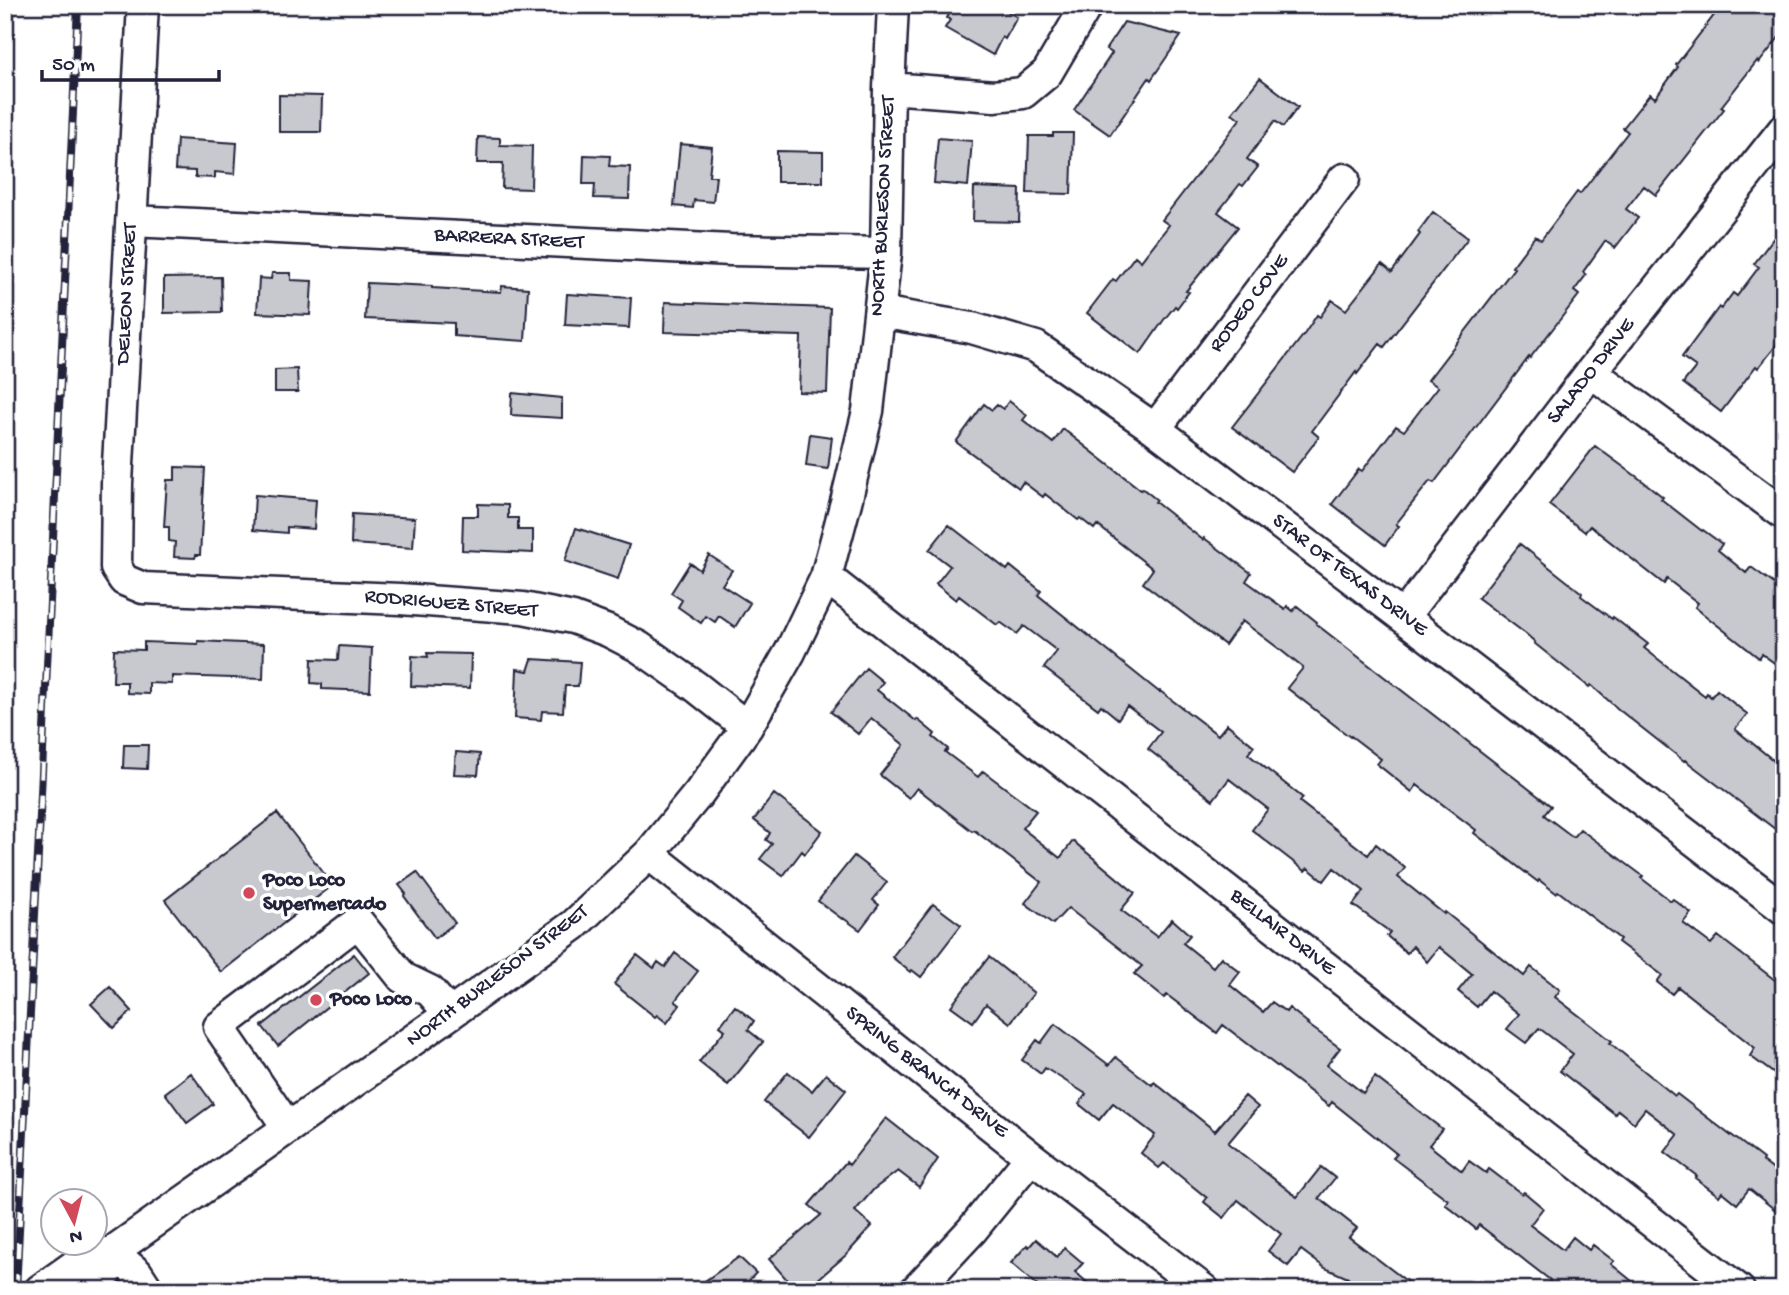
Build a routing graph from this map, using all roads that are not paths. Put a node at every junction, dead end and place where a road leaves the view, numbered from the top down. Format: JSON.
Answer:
{"nodes":[{"id":1,"x":143,"y":5,"type":"edge"},
{"id":2,"x":893,"y":5,"type":"edge"},
{"id":3,"x":1087,"y":5,"type":"edge"},
{"id":4,"x":889,"y":88,"type":"junction"},
{"id":5,"x":1784,"y":129,"type":"edge"},
{"id":6,"x":1344,"y":179,"type":"dead end"},
{"id":7,"x":132,"y":221,"type":"junction"},
{"id":8,"x":886,"y":253,"type":"junction"},
{"id":9,"x":880,"y":312,"type":"junction"},
{"id":10,"x":1591,"y":372,"type":"junction"},
{"id":11,"x":1155,"y":429,"type":"junction"},
{"id":12,"x":1784,"y":514,"type":"edge"},
{"id":13,"x":826,"y":577,"type":"junction"},
{"id":14,"x":124,"y":580,"type":"joint"},
{"id":15,"x":1404,"y":617,"type":"junction"},
{"id":16,"x":747,"y":727,"type":"junction"},
{"id":17,"x":649,"y":854,"type":"junction"},
{"id":18,"x":1784,"y":909,"type":"edge"},
{"id":19,"x":450,"y":1014,"type":"junction"},
{"id":20,"x":288,"y":1128,"type":"junction"},
{"id":21,"x":1031,"y":1157,"type":"junction"},
{"id":22,"x":112,"y":1252,"type":"junction"},
{"id":23,"x":40,"y":1290,"type":"edge"},
{"id":24,"x":86,"y":1290,"type":"edge"},
{"id":25,"x":122,"y":1290,"type":"edge"},
{"id":26,"x":148,"y":1290,"type":"edge"},
{"id":27,"x":916,"y":1290,"type":"edge"},
{"id":28,"x":1204,"y":1290,"type":"edge"},
{"id":29,"x":1738,"y":1290,"type":"edge"}],
"edges":[{"from":1,"to":7,"type":"street","name":"DELEON STREET"},
{"from":2,"to":4,"type":"street","name":"NORTH BURLESON STREET"},
{"from":3,"to":4,"type":"street"},
{"from":4,"to":8,"type":"street","name":"NORTH BURLESON STREET"},
{"from":5,"to":10,"type":"street","name":"SALADO DRIVE"},
{"from":6,"to":11,"type":"street","name":"RODEO COVE"},
{"from":7,"to":8,"type":"street","name":"BARRERA STREET"},
{"from":7,"to":14,"type":"street","name":"DELEON STREET"},
{"from":8,"to":9,"type":"street","name":"NORTH BURLESON STREET"},
{"from":9,"to":11,"type":"street","name":"STAR OF TEXAS DRIVE"},
{"from":9,"to":13,"type":"street","name":"NORTH BURLESON STREET"},
{"from":10,"to":12,"type":"street"},
{"from":10,"to":15,"type":"street","name":"SALADO DRIVE"},
{"from":11,"to":15,"type":"street","name":"STAR OF TEXAS DRIVE"},
{"from":13,"to":16,"type":"street","name":"NORTH BURLESON STREET"},
{"from":13,"to":29,"type":"street","name":"BELLAIR DRIVE"},
{"from":14,"to":16,"type":"street","name":"RODRIGUEZ STREET"},
{"from":15,"to":18,"type":"street","name":"STAR OF TEXAS DRIVE"},
{"from":16,"to":17,"type":"street","name":"NORTH BURLESON STREET"},
{"from":17,"to":19,"type":"street","name":"NORTH BURLESON STREET"},
{"from":17,"to":21,"type":"street","name":"SPRING BRANCH DRIVE"},
{"from":19,"to":20,"type":"street","name":"NORTH BURLESON STREET"},
{"from":19,"to":20,"type":"street"},
{"from":20,"to":22,"type":"street","name":"NORTH BURLESON STREET"},
{"from":21,"to":27,"type":"street"},
{"from":21,"to":28,"type":"street","name":"SPRING BRANCH DRIVE"},
{"from":22,"to":23,"type":"street","name":"NORTH BURLESON STREET"},
{"from":22,"to":24,"type":"street","name":"NORTH BURLESON STREET"},
{"from":22,"to":25,"type":"street"},
{"from":22,"to":26,"type":"street"}]}
